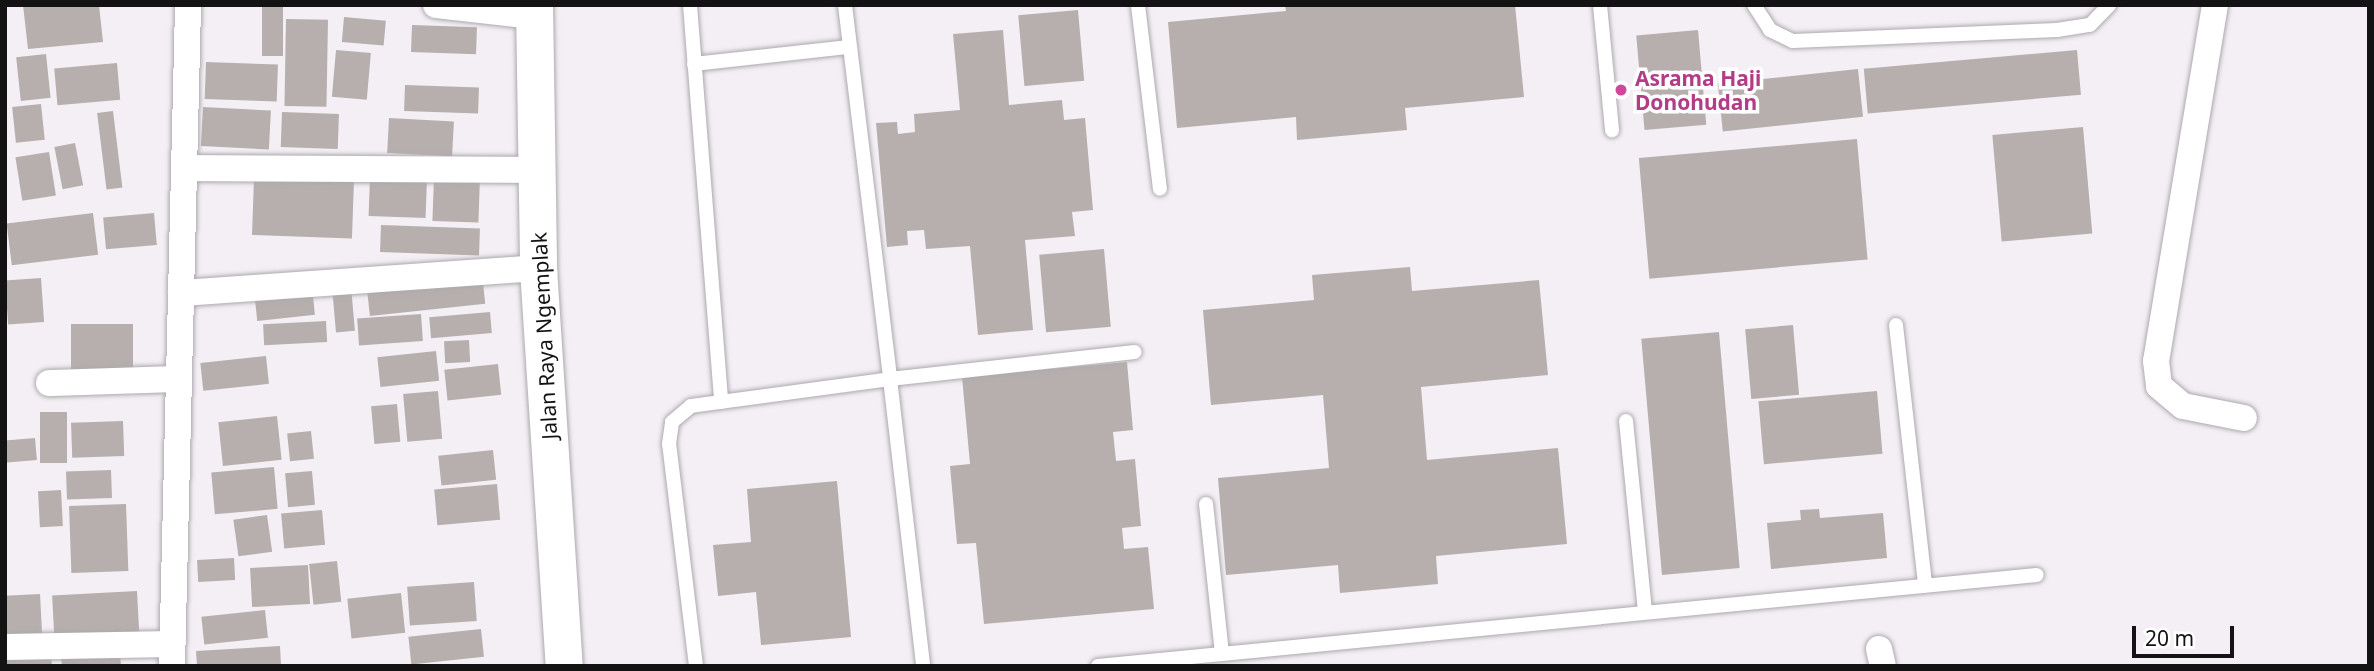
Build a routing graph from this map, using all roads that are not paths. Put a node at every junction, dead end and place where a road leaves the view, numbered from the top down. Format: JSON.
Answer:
{"nodes":[{"id":1,"x":188,"y":5,"type":"edge"},
{"id":2,"x":436,"y":5,"type":"edge"},
{"id":3,"x":690,"y":5,"type":"edge"},
{"id":4,"x":845,"y":5,"type":"edge"},
{"id":5,"x":1138,"y":5,"type":"edge"},
{"id":6,"x":1600,"y":5,"type":"edge"},
{"id":7,"x":1754,"y":5,"type":"edge"},
{"id":8,"x":2109,"y":5,"type":"edge"},
{"id":9,"x":2215,"y":5,"type":"edge"},
{"id":10,"x":534,"y":11,"type":"edge"},
{"id":11,"x":849,"y":47,"type":"junction"},
{"id":12,"x":694,"y":64,"type":"junction"},
{"id":13,"x":1612,"y":130,"type":"dead end"},
{"id":14,"x":185,"y":168,"type":"junction"},
{"id":15,"x":537,"y":170,"type":"junction"},
{"id":16,"x":1160,"y":189,"type":"dead end"},
{"id":17,"x":538,"y":268,"type":"junction"},
{"id":18,"x":181,"y":293,"type":"junction"},
{"id":19,"x":1896,"y":325,"type":"dead end"},
{"id":20,"x":1135,"y":352,"type":"dead end"},
{"id":21,"x":179,"y":379,"type":"junction"},
{"id":22,"x":890,"y":379,"type":"junction"},
{"id":23,"x":49,"y":383,"type":"dead end"},
{"id":24,"x":721,"y":402,"type":"junction"},
{"id":25,"x":2244,"y":418,"type":"dead end"},
{"id":26,"x":1626,"y":421,"type":"dead end"},
{"id":27,"x":1206,"y":504,"type":"dead end"},
{"id":28,"x":2037,"y":575,"type":"dead end"},
{"id":29,"x":1925,"y":584,"type":"junction"},
{"id":30,"x":1645,"y":612,"type":"junction"},
{"id":31,"x":5,"y":647,"type":"edge"},
{"id":32,"x":1222,"y":654,"type":"junction"},
{"id":33,"x":172,"y":655,"type":"edge"},
{"id":34,"x":564,"y":666,"type":"edge"},
{"id":35,"x":696,"y":666,"type":"edge"},
{"id":36,"x":923,"y":666,"type":"edge"},
{"id":37,"x":1098,"y":666,"type":"edge"}],
"edges":[{"from":1,"to":14,"type":"street"},
{"from":2,"to":10,"type":"street"},
{"from":3,"to":12,"type":"lane"},
{"from":4,"to":11,"type":"lane"},
{"from":5,"to":16,"type":"lane"},
{"from":6,"to":13,"type":"lane"},
{"from":7,"to":8,"type":"lane"},
{"from":9,"to":25,"type":"street"},
{"from":10,"to":15,"type":"main road","name":"Jalan Raya Ngemplak"},
{"from":11,"to":12,"type":"lane"},
{"from":11,"to":22,"type":"lane"},
{"from":12,"to":24,"type":"lane"},
{"from":14,"to":15,"type":"street"},
{"from":14,"to":18,"type":"street"},
{"from":15,"to":17,"type":"main road","name":"Jalan Raya Ngemplak"},
{"from":17,"to":18,"type":"street"},
{"from":17,"to":34,"type":"main road","name":"Jalan Raya Ngemplak"},
{"from":18,"to":21,"type":"street"},
{"from":19,"to":29,"type":"lane"},
{"from":20,"to":22,"type":"lane"},
{"from":21,"to":23,"type":"street"},
{"from":21,"to":33,"type":"street"},
{"from":22,"to":24,"type":"lane"},
{"from":22,"to":36,"type":"lane"},
{"from":24,"to":35,"type":"lane"},
{"from":26,"to":30,"type":"lane"},
{"from":27,"to":32,"type":"lane"},
{"from":28,"to":29,"type":"lane"},
{"from":29,"to":30,"type":"lane"},
{"from":30,"to":32,"type":"lane"},
{"from":31,"to":33,"type":"street"},
{"from":32,"to":37,"type":"lane"}]}
